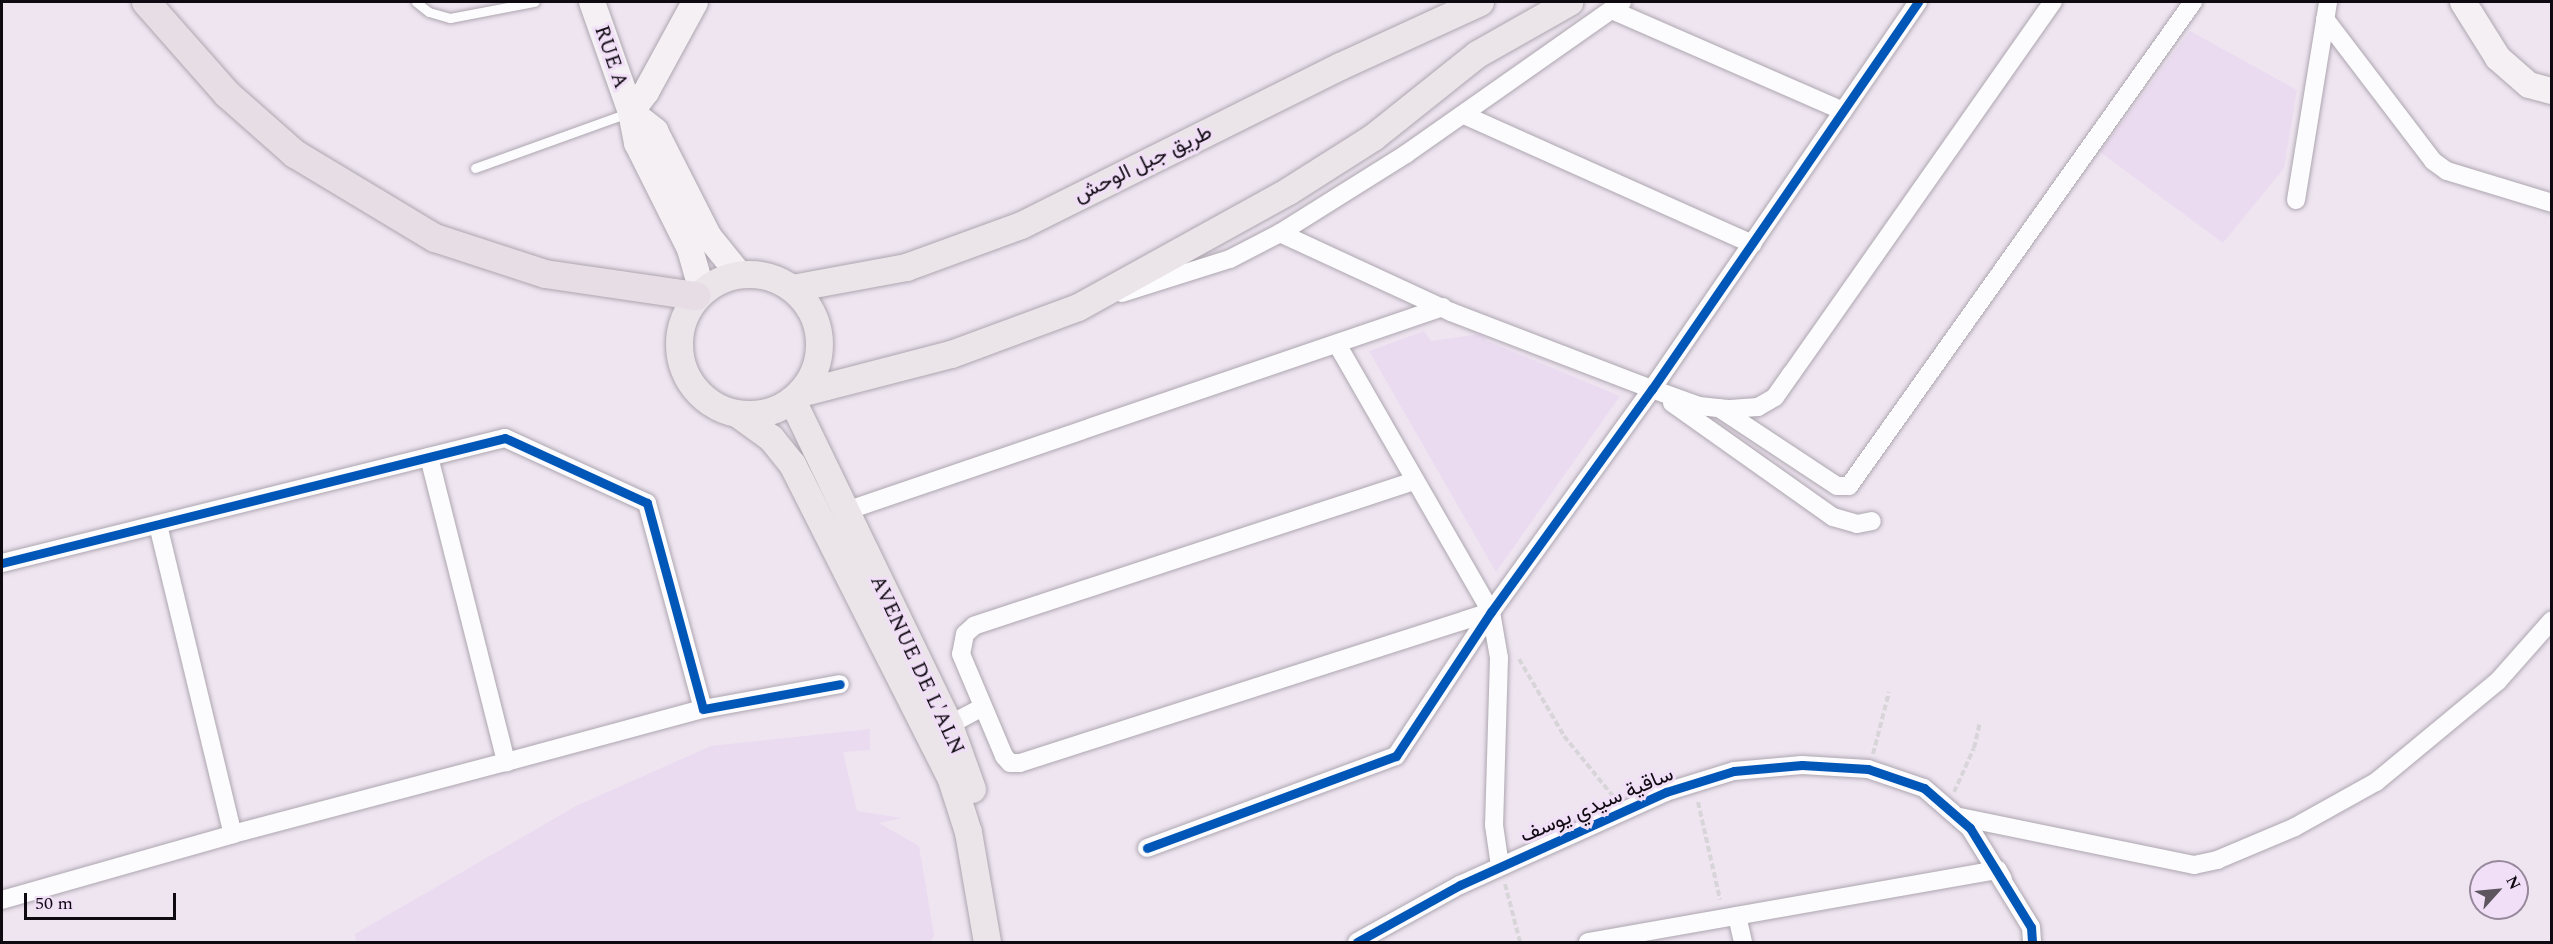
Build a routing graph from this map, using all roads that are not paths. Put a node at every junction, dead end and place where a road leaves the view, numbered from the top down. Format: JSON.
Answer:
{"nodes":[{"id":1,"x":146,"y":2,"type":"edge"},
{"id":2,"x":416,"y":2,"type":"edge"},
{"id":3,"x":534,"y":2,"type":"edge"},
{"id":4,"x":592,"y":2,"type":"edge"},
{"id":5,"x":695,"y":2,"type":"edge"},
{"id":6,"x":1480,"y":2,"type":"edge"},
{"id":7,"x":1569,"y":2,"type":"edge"},
{"id":8,"x":1918,"y":2,"type":"edge"},
{"id":9,"x":2053,"y":2,"type":"edge"},
{"id":10,"x":2193,"y":2,"type":"edge"},
{"id":11,"x":2463,"y":2,"type":"edge"},
{"id":12,"x":1617,"y":6,"type":"edge"},
{"id":13,"x":2327,"y":10,"type":"edge"},
{"id":14,"x":2540,"y":88,"type":"edge"},
{"id":15,"x":2552,"y":102,"type":"edge"},
{"id":16,"x":1843,"y":111,"type":"junction"},
{"id":17,"x":631,"y":112,"type":"junction"},
{"id":18,"x":1464,"y":115,"type":"junction"},
{"id":19,"x":475,"y":168,"type":"dead end"},
{"id":20,"x":2296,"y":200,"type":"dead end"},
{"id":21,"x":2552,"y":203,"type":"edge"},
{"id":22,"x":1280,"y":233,"type":"junction"},
{"id":23,"x":1752,"y":244,"type":"junction"},
{"id":24,"x":740,"y":274,"type":"junction"},
{"id":25,"x":792,"y":288,"type":"junction"},
{"id":26,"x":699,"y":294,"type":"junction"},
{"id":27,"x":1078,"y":307,"type":"junction"},
{"id":28,"x":1443,"y":307,"type":"junction"},
{"id":29,"x":1337,"y":345,"type":"junction"},
{"id":30,"x":1652,"y":389,"type":"junction"},
{"id":31,"x":796,"y":396,"type":"junction"},
{"id":32,"x":1719,"y":408,"type":"junction"},
{"id":33,"x":738,"y":414,"type":"junction"},
{"id":34,"x":429,"y":458,"type":"junction"},
{"id":35,"x":1414,"y":481,"type":"junction"},
{"id":36,"x":843,"y":512,"type":"junction"},
{"id":37,"x":1872,"y":521,"type":"dead end"},
{"id":38,"x":158,"y":525,"type":"junction"},
{"id":39,"x":2,"y":563,"type":"edge"},
{"id":40,"x":1491,"y":612,"type":"junction"},
{"id":41,"x":2552,"y":620,"type":"edge"},
{"id":42,"x":840,"y":684,"type":"dead end"},
{"id":43,"x":983,"y":707,"type":"junction"},
{"id":44,"x":703,"y":709,"type":"junction"},
{"id":45,"x":949,"y":725,"type":"junction"},
{"id":46,"x":506,"y":762,"type":"junction"},
{"id":47,"x":1954,"y":812,"type":"junction"},
{"id":48,"x":233,"y":834,"type":"junction"},
{"id":49,"x":1147,"y":848,"type":"dead end"},
{"id":50,"x":1500,"y":866,"type":"junction"},
{"id":51,"x":1998,"y":870,"type":"junction"},
{"id":52,"x":2,"y":900,"type":"edge"},
{"id":53,"x":1731,"y":917,"type":"junction"},
{"id":54,"x":987,"y":942,"type":"edge"},
{"id":55,"x":1005,"y":942,"type":"edge"},
{"id":56,"x":1358,"y":942,"type":"edge"},
{"id":57,"x":1588,"y":942,"type":"edge"},
{"id":58,"x":1743,"y":942,"type":"edge"},
{"id":59,"x":2032,"y":942,"type":"edge"},
{"id":60,"x":2041,"y":942,"type":"edge"}],
"edges":[{"from":1,"to":26,"type":"highway"},
{"from":2,"to":3,"type":"lane"},
{"from":4,"to":17,"type":"main road","name":"RUE A"},
{"from":5,"to":17,"type":"main road"},
{"from":6,"to":25,"type":"main road","name":"طريق جبل الوحش"},
{"from":7,"to":27,"type":"main road"},
{"from":8,"to":16,"type":"street"},
{"from":9,"to":32,"type":"street"},
{"from":10,"to":32,"type":"street"},
{"from":11,"to":14,"type":"main road"},
{"from":12,"to":16,"type":"street"},
{"from":12,"to":18,"type":"street"},
{"from":13,"to":20,"type":"street"},
{"from":13,"to":21,"type":"street"},
{"from":14,"to":15,"type":"street"},
{"from":16,"to":23,"type":"street"},
{"from":17,"to":19,"type":"lane"},
{"from":17,"to":24,"type":"main road"},
{"from":17,"to":26,"type":"main road","name":"RUE A"},
{"from":18,"to":22,"type":"street"},
{"from":18,"to":23,"type":"street"},
{"from":22,"to":27,"type":"street"},
{"from":22,"to":28,"type":"street"},
{"from":23,"to":30,"type":"street"},
{"from":24,"to":25,"type":"main road"},
{"from":24,"to":26,"type":"main road"},
{"from":25,"to":31,"type":"main road"},
{"from":26,"to":33,"type":"main road"},
{"from":27,"to":31,"type":"main road"},
{"from":28,"to":29,"type":"street"},
{"from":28,"to":30,"type":"street"},
{"from":29,"to":35,"type":"street"},
{"from":29,"to":36,"type":"street"},
{"from":30,"to":32,"type":"street"},
{"from":30,"to":37,"type":"street"},
{"from":30,"to":40,"type":"street"},
{"from":31,"to":33,"type":"main road"},
{"from":31,"to":36,"type":"main road","name":"AVENUE DE L'ALN"},
{"from":33,"to":54,"type":"main road"},
{"from":34,"to":38,"type":"street"},
{"from":34,"to":44,"type":"street"},
{"from":34,"to":46,"type":"street"},
{"from":35,"to":40,"type":"street"},
{"from":35,"to":43,"type":"street"},
{"from":36,"to":45,"type":"main road","name":"AVENUE DE L'ALN"},
{"from":38,"to":39,"type":"street"},
{"from":38,"to":48,"type":"street"},
{"from":40,"to":43,"type":"street"},
{"from":40,"to":49,"type":"street"},
{"from":40,"to":50,"type":"street"},
{"from":41,"to":47,"type":"street"},
{"from":42,"to":44,"type":"street"},
{"from":43,"to":45,"type":"street"},
{"from":44,"to":46,"type":"street"},
{"from":45,"to":55,"type":"main road","name":"AVENUE DE L'ALN"},
{"from":46,"to":48,"type":"street"},
{"from":47,"to":50,"type":"street","name":"ساقية سيدي يوسف"},
{"from":47,"to":51,"type":"street","name":"ساقية سيدي يوسف"},
{"from":48,"to":52,"type":"street"},
{"from":50,"to":56,"type":"street","name":"ساقية سيدي يوسف"},
{"from":51,"to":53,"type":"street"},
{"from":51,"to":59,"type":"street","name":"ساقية سيدي يوسف"},
{"from":51,"to":60,"type":"street"},
{"from":53,"to":57,"type":"street"},
{"from":53,"to":58,"type":"street"}]}
